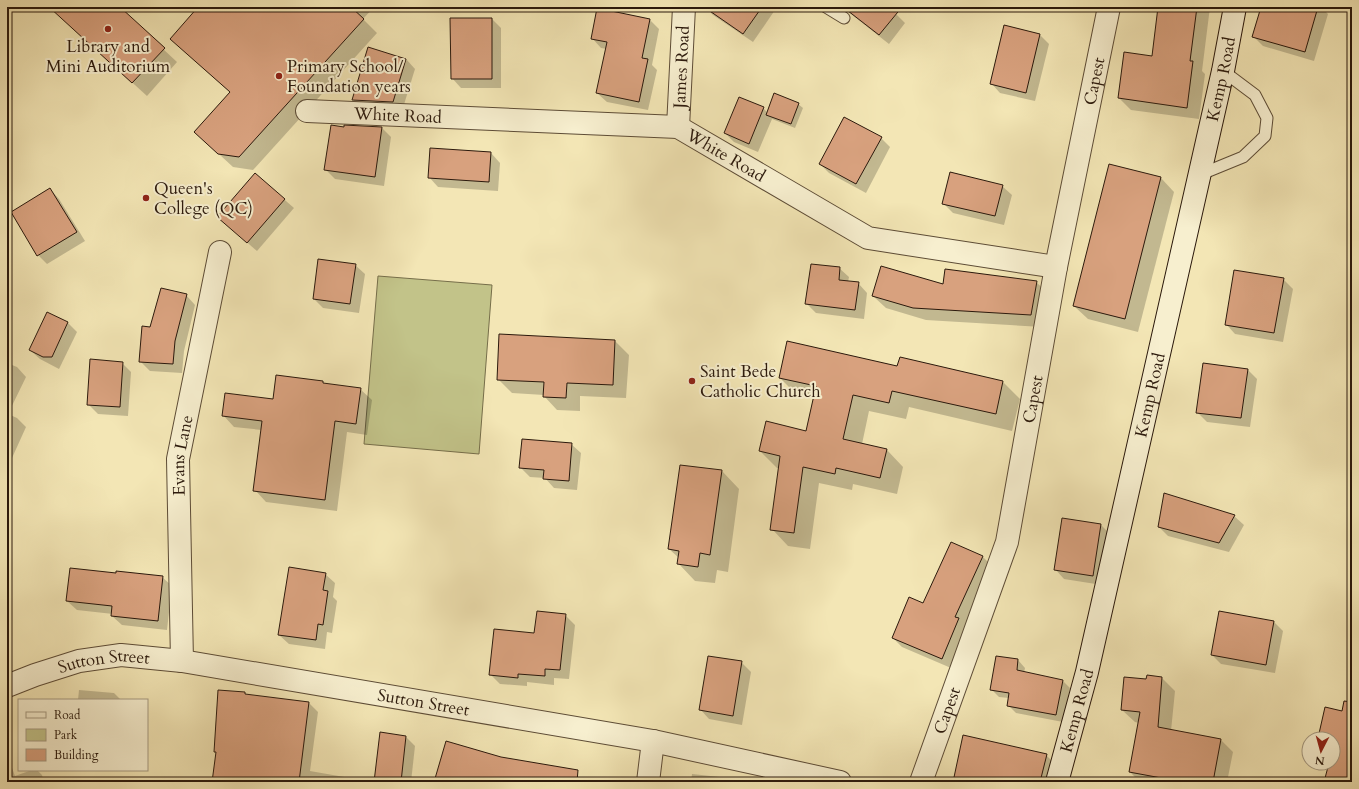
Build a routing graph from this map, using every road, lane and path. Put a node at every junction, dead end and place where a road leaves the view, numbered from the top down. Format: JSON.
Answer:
{"nodes":[{"id":1,"x":684,"y":7,"type":"edge"},
{"id":2,"x":826,"y":7,"type":"edge"},
{"id":3,"x":1109,"y":7,"type":"edge"},
{"id":4,"x":1235,"y":7,"type":"edge"},
{"id":5,"x":844,"y":18,"type":"dead end"},
{"id":6,"x":1223,"y":71,"type":"junction"},
{"id":7,"x":307,"y":111,"type":"dead end"},
{"id":8,"x":678,"y":127,"type":"junction"},
{"id":9,"x":1199,"y":176,"type":"junction"},
{"id":10,"x":220,"y":252,"type":"dead end"},
{"id":11,"x":1056,"y":267,"type":"junction"},
{"id":12,"x":182,"y":661,"type":"junction"},
{"id":13,"x":7,"y":686,"type":"edge"},
{"id":14,"x":653,"y":740,"type":"junction"},
{"id":15,"x":648,"y":782,"type":"edge"},
{"id":16,"x":840,"y":782,"type":"edge"},
{"id":17,"x":921,"y":782,"type":"edge"},
{"id":18,"x":1057,"y":782,"type":"edge"}],
"edges":[{"from":1,"to":8,"type":"street","name":"James Road"},
{"from":2,"to":5,"type":"lane"},
{"from":3,"to":11,"type":"street","name":"Capest"},
{"from":4,"to":6,"type":"street","name":"Kemp Road"},
{"from":6,"to":9,"type":"street","name":"Kemp Road"},
{"from":6,"to":9,"type":"lane"},
{"from":7,"to":8,"type":"street","name":"White Road"},
{"from":8,"to":11,"type":"street","name":"White Road"},
{"from":9,"to":18,"type":"street","name":"Kemp Road"},
{"from":10,"to":12,"type":"street","name":"Evans Lane"},
{"from":11,"to":17,"type":"street","name":"Capest"},
{"from":12,"to":13,"type":"street","name":"Sutton Street"},
{"from":12,"to":14,"type":"street","name":"Sutton Street"},
{"from":14,"to":15,"type":"street"},
{"from":14,"to":16,"type":"street","name":"Sutton Street"}]}
